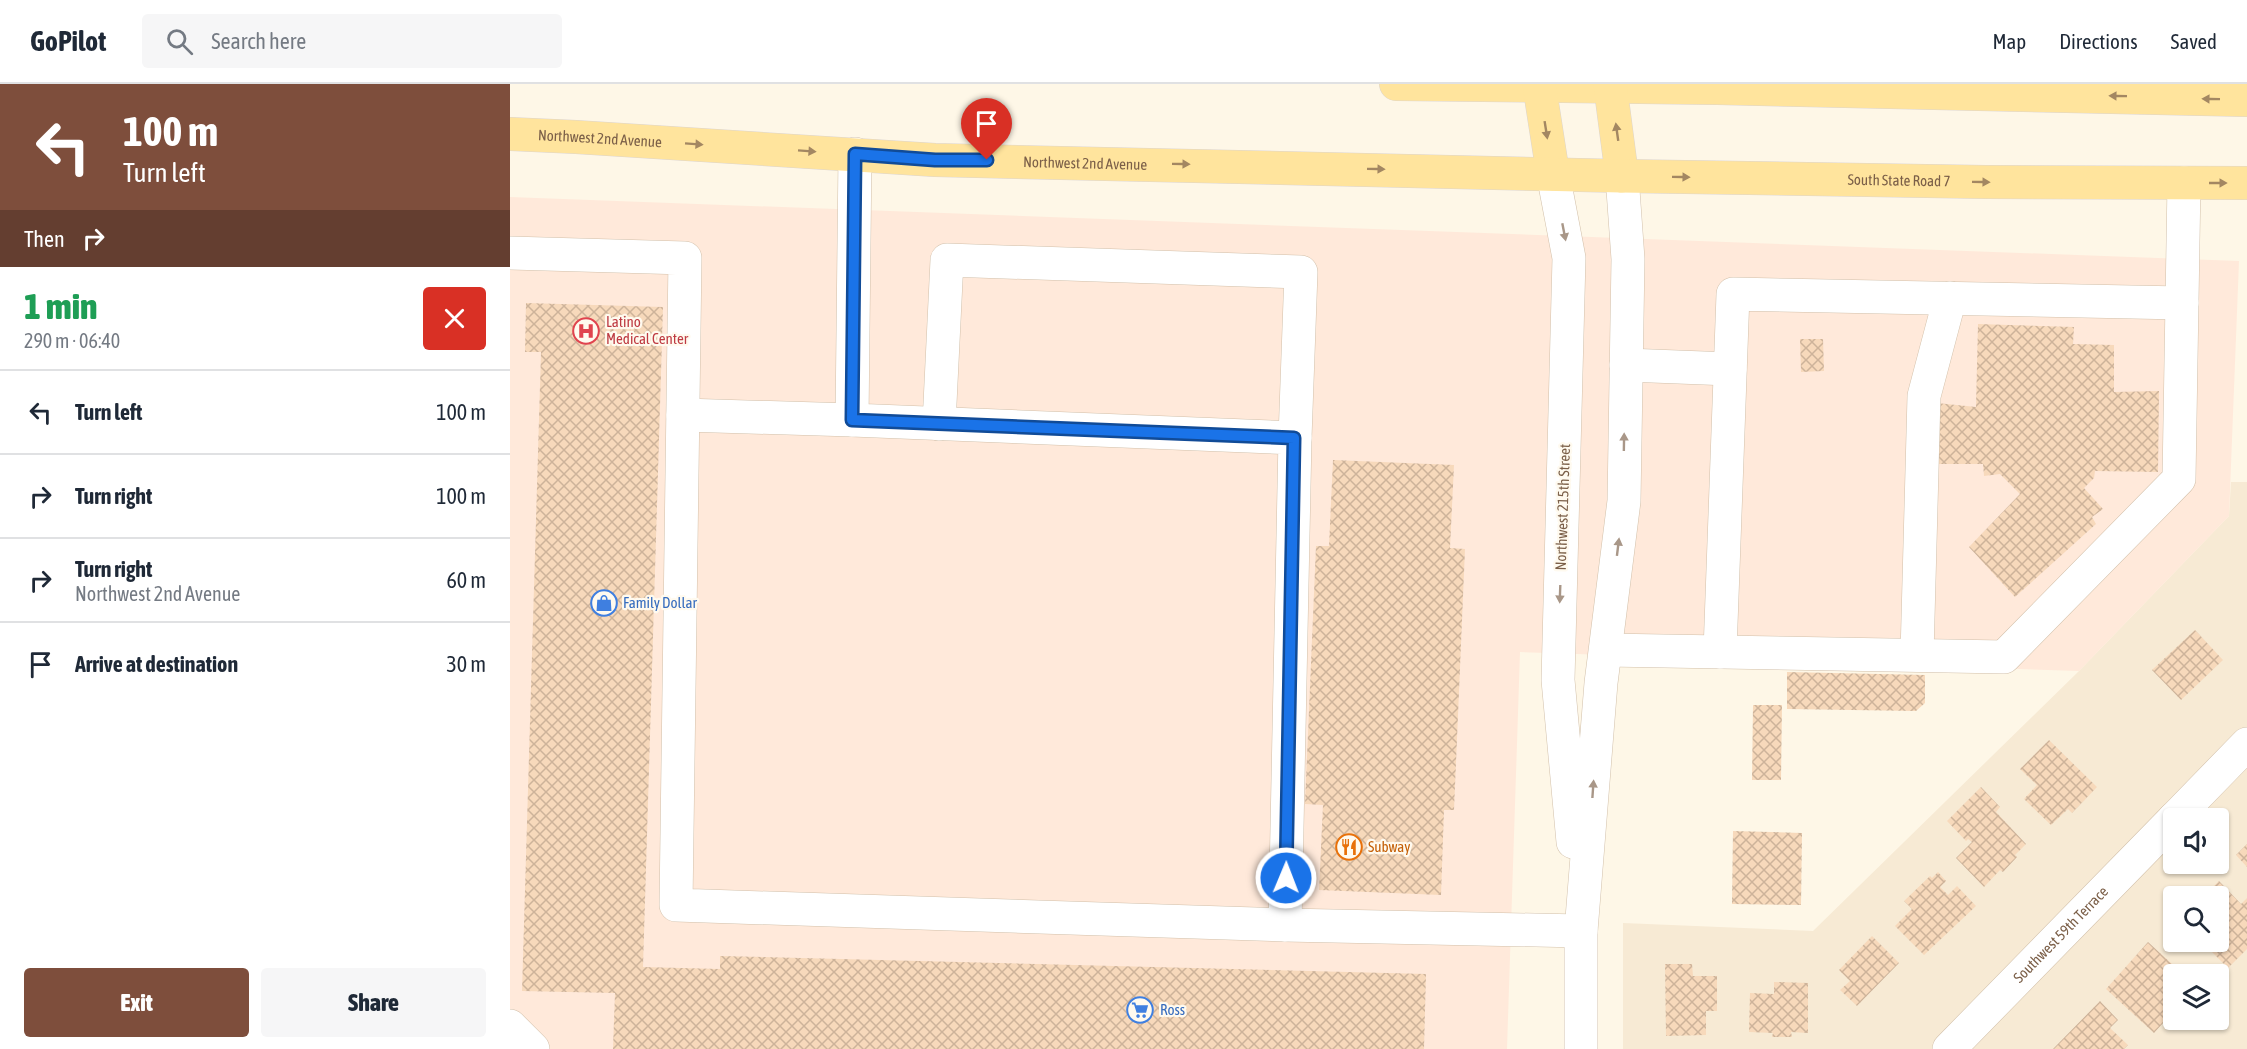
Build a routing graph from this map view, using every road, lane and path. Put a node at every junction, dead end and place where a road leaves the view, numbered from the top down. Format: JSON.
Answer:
{"nodes":[{"id":1,"x":1396,"y":84,"type":"edge"},
{"id":2,"x":1539,"y":85,"type":"edge"},
{"id":3,"x":1610,"y":86,"type":"edge"},
{"id":4,"x":1822,"y":87,"type":"edge"},
{"id":5,"x":1970,"y":88,"type":"edge"},
{"id":6,"x":2247,"y":99,"type":"edge"},
{"id":7,"x":510,"y":134,"type":"edge"},
{"id":8,"x":855,"y":154,"type":"junction"},
{"id":9,"x":1553,"y":174,"type":"junction"},
{"id":10,"x":1622,"y":176,"type":"junction"},
{"id":11,"x":2184,"y":183,"type":"junction"},
{"id":12,"x":2247,"y":183,"type":"edge"},
{"id":13,"x":510,"y":253,"type":"edge"},
{"id":14,"x":1950,"y":298,"type":"junction"},
{"id":15,"x":2182,"y":303,"type":"junction"},
{"id":16,"x":1626,"y":365,"type":"junction"},
{"id":17,"x":1730,"y":369,"type":"junction"},
{"id":18,"x":683,"y":415,"type":"junction"},
{"id":19,"x":852,"y":420,"type":"junction"},
{"id":20,"x":939,"y":424,"type":"junction"},
{"id":21,"x":1294,"y":438,"type":"junction"},
{"id":22,"x":1606,"y":650,"type":"junction"},
{"id":23,"x":1720,"y":652,"type":"junction"},
{"id":24,"x":1917,"y":655,"type":"junction"},
{"id":25,"x":2247,"y":744,"type":"edge"},
{"id":26,"x":2185,"y":808,"type":"edge"},
{"id":27,"x":2163,"y":830,"type":"edge"},
{"id":28,"x":1285,"y":925,"type":"junction"},
{"id":29,"x":1581,"y":931,"type":"junction"},
{"id":30,"x":510,"y":1026,"type":"edge"},
{"id":31,"x":533,"y":1049,"type":"edge"},
{"id":32,"x":1581,"y":1049,"type":"edge"},
{"id":33,"x":1949,"y":1049,"type":"edge"}],
"edges":[{"from":1,"to":2,"type":"main road"},
{"from":2,"to":3,"type":"main road"},
{"from":2,"to":9,"type":"main road","name":"Northwest 215th Street","one_way":true},
{"from":3,"to":4,"type":"main road"},
{"from":10,"to":3,"type":"main road","name":"Northwest 215th Street","one_way":true},
{"from":4,"to":5,"type":"main road"},
{"from":6,"to":5,"type":"main road","one_way":true},
{"from":7,"to":8,"type":"main road","name":"Northwest 2nd Avenue","one_way":true},
{"from":8,"to":9,"type":"main road","name":"Northwest 2nd Avenue","one_way":true},
{"from":8,"to":19,"type":"street"},
{"from":9,"to":10,"type":"main road","name":"South State Road 7"},
{"from":9,"to":29,"type":"street","name":"Northwest 215th Street","one_way":true},
{"from":10,"to":11,"type":"main road","name":"South State Road 7","one_way":true},
{"from":10,"to":16,"type":"street","name":"Northwest 215th Street"},
{"from":11,"to":12,"type":"main road","name":"South State Road 7","one_way":true},
{"from":11,"to":15,"type":"street"},
{"from":13,"to":18,"type":"street"},
{"from":14,"to":15,"type":"street"},
{"from":14,"to":17,"type":"street"},
{"from":14,"to":24,"type":"street"},
{"from":15,"to":24,"type":"street"},
{"from":16,"to":17,"type":"street"},
{"from":22,"to":16,"type":"street","name":"Northwest 215th Street","one_way":true},
{"from":17,"to":23,"type":"street"},
{"from":18,"to":19,"type":"street"},
{"from":18,"to":28,"type":"street"},
{"from":19,"to":20,"type":"street"},
{"from":20,"to":21,"type":"street"},
{"from":20,"to":21,"type":"street"},
{"from":21,"to":28,"type":"street"},
{"from":22,"to":23,"type":"street"},
{"from":29,"to":22,"type":"street","name":"Northwest 215th Street","one_way":true},
{"from":23,"to":24,"type":"street"},
{"from":25,"to":26,"type":"street","name":"Southwest 59th Terrace"},
{"from":27,"to":33,"type":"street","name":"Southwest 59th Terrace"},
{"from":28,"to":29,"type":"street"},
{"from":29,"to":32,"type":"street","name":"Northwest 215th Street"},
{"from":30,"to":31,"type":"street"}]}
